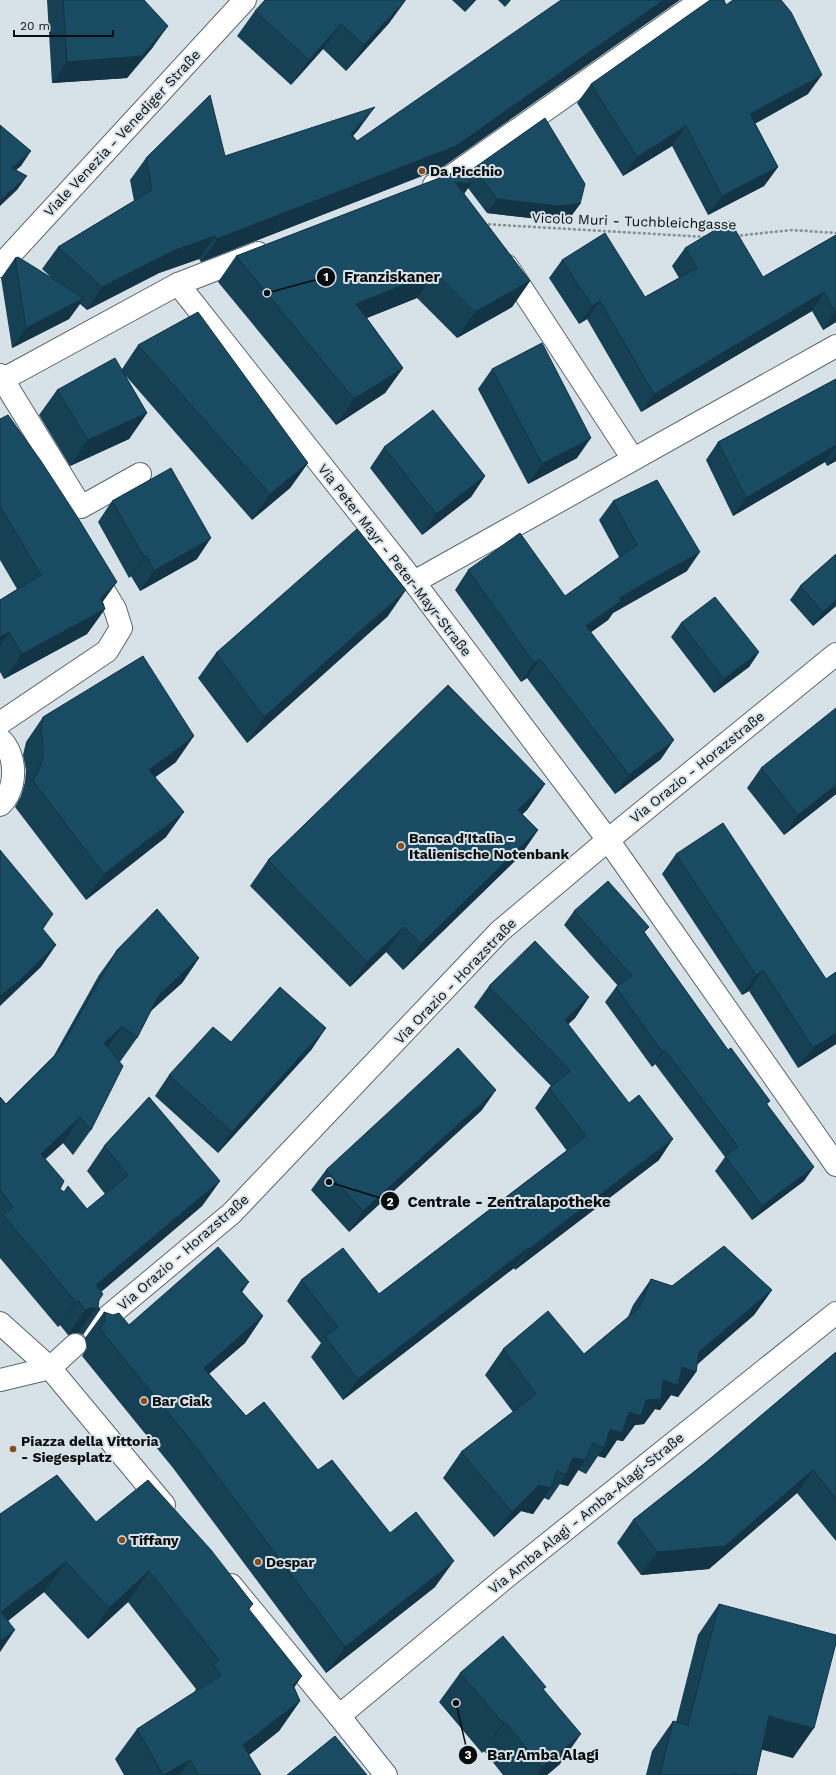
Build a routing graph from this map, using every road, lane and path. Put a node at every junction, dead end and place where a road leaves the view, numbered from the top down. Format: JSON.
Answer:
{"nodes":[{"id":1,"x":245,"y":0,"type":"edge"},
{"id":2,"x":702,"y":0,"type":"edge"},
{"id":3,"x":446,"y":180,"type":"junction"},
{"id":4,"x":416,"y":192,"type":"edge"},
{"id":5,"x":479,"y":223,"type":"joint"},
{"id":6,"x":836,"y":233,"type":"edge"},
{"id":7,"x":714,"y":237,"type":"edge"},
{"id":8,"x":730,"y":237,"type":"edge"},
{"id":9,"x":275,"y":246,"type":"edge"},
{"id":10,"x":496,"y":250,"type":"edge"},
{"id":11,"x":0,"y":266,"type":"edge"},
{"id":12,"x":178,"y":284,"type":"junction"},
{"id":13,"x":836,"y":346,"type":"edge"},
{"id":14,"x":1,"y":378,"type":"edge"},
{"id":15,"x":633,"y":459,"type":"junction"},
{"id":16,"x":140,"y":474,"type":"dead end"},
{"id":17,"x":83,"y":556,"type":"edge"},
{"id":18,"x":414,"y":582,"type":"junction"},
{"id":19,"x":836,"y":654,"type":"edge"},
{"id":20,"x":0,"y":723,"type":"edge"},
{"id":21,"x":0,"y":739,"type":"edge"},
{"id":22,"x":0,"y":805,"type":"edge"},
{"id":23,"x":608,"y":840,"type":"junction"},
{"id":24,"x":836,"y":1165,"type":"edge"},
{"id":25,"x":836,"y":1313,"type":"edge"},
{"id":26,"x":0,"y":1323,"type":"edge"},
{"id":27,"x":93,"y":1330,"type":"edge"},
{"id":28,"x":75,"y":1345,"type":"dead end"},
{"id":29,"x":50,"y":1368,"type":"junction"},
{"id":30,"x":0,"y":1380,"type":"edge"},
{"id":31,"x":177,"y":1521,"type":"edge"},
{"id":32,"x":218,"y":1570,"type":"edge"},
{"id":33,"x":339,"y":1716,"type":"junction"},
{"id":34,"x":386,"y":1775,"type":"edge"}],
"edges":[{"from":1,"to":11,"type":"street","name":"Viale Venezia - Venediger Straße"},
{"from":2,"to":3,"type":"street"},
{"from":3,"to":4,"type":"street"},
{"from":3,"to":5,"type":"street"},
{"from":5,"to":7,"type":"path","name":"Vicolo Muri - Tuchbleichgasse"},
{"from":6,"to":8,"type":"path","name":"Vicolo Muri - Tuchbleichgasse"},
{"from":9,"to":12,"type":"street"},
{"from":10,"to":15,"type":"street"},
{"from":12,"to":14,"type":"street"},
{"from":12,"to":18,"type":"street","name":"Via Peter Mayr - Peter-Mayr-Straße"},
{"from":13,"to":15,"type":"street"},
{"from":14,"to":16,"type":"street"},
{"from":15,"to":18,"type":"street"},
{"from":17,"to":20,"type":"street"},
{"from":18,"to":23,"type":"street","name":"Via Peter Mayr - Peter-Mayr-Straße"},
{"from":19,"to":23,"type":"street","name":"Via Orazio - Horazstraße"},
{"from":21,"to":22,"type":"street"},
{"from":23,"to":24,"type":"street","name":"Via Peter Mayr - Peter-Mayr-Straße"},
{"from":23,"to":27,"type":"street","name":"Via Orazio - Horazstraße"},
{"from":25,"to":33,"type":"street","name":"Via Amba Alagi - Amba-Alagi-Straße"},
{"from":26,"to":29,"type":"street"},
{"from":28,"to":29,"type":"street"},
{"from":29,"to":30,"type":"street"},
{"from":29,"to":31,"type":"street"},
{"from":32,"to":33,"type":"street"},
{"from":33,"to":34,"type":"street"}]}
